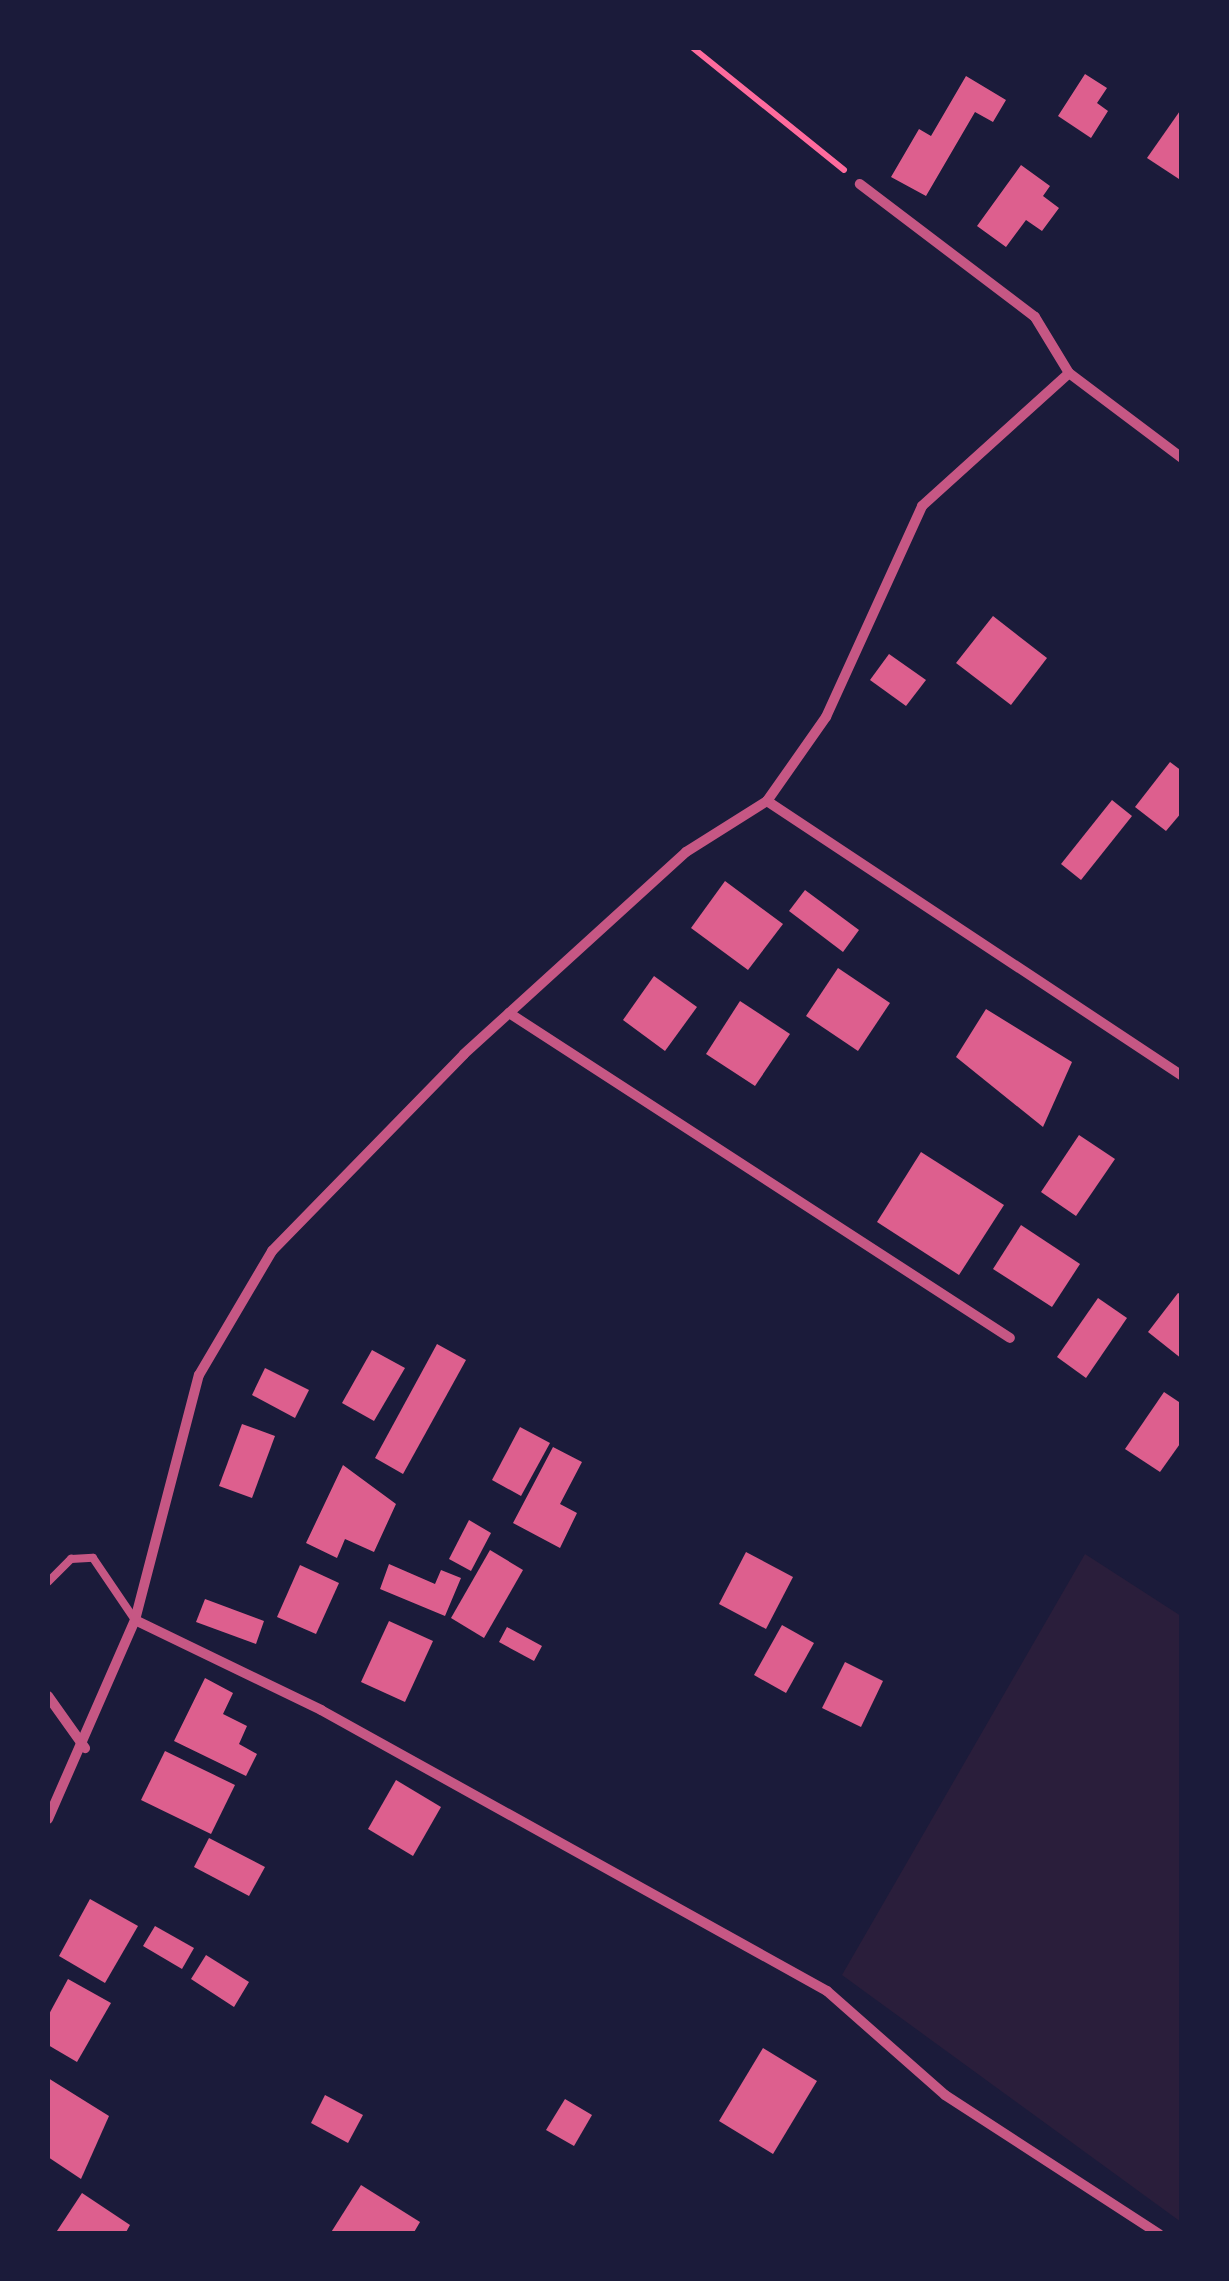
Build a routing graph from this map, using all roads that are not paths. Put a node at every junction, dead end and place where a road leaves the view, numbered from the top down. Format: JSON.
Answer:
{"nodes":[{"id":1,"x":860,"y":184,"type":"road end"},
{"id":2,"x":1069,"y":372,"type":"junction"},
{"id":3,"x":1182,"y":458,"type":"edge"},
{"id":4,"x":767,"y":801,"type":"junction"},
{"id":5,"x":509,"y":1014,"type":"junction"},
{"id":6,"x":1182,"y":1076,"type":"edge"},
{"id":7,"x":1010,"y":1338,"type":"dead end"},
{"id":8,"x":48,"y":1582,"type":"edge"},
{"id":9,"x":135,"y":1620,"type":"junction"},
{"id":10,"x":48,"y":1696,"type":"edge"},
{"id":11,"x":85,"y":1748,"type":"junction"},
{"id":12,"x":48,"y":1819,"type":"edge"},
{"id":13,"x":1159,"y":2234,"type":"edge"}],
"edges":[{"from":1,"to":2,"type":"street"},
{"from":2,"to":3,"type":"street"},
{"from":2,"to":4,"type":"street"},
{"from":4,"to":5,"type":"street"},
{"from":4,"to":6,"type":"street"},
{"from":5,"to":7,"type":"street"},
{"from":5,"to":9,"type":"street"},
{"from":8,"to":9,"type":"lane"},
{"from":9,"to":11,"type":"street"},
{"from":9,"to":13,"type":"street"},
{"from":10,"to":11,"type":"street"},
{"from":11,"to":12,"type":"street"}]}
